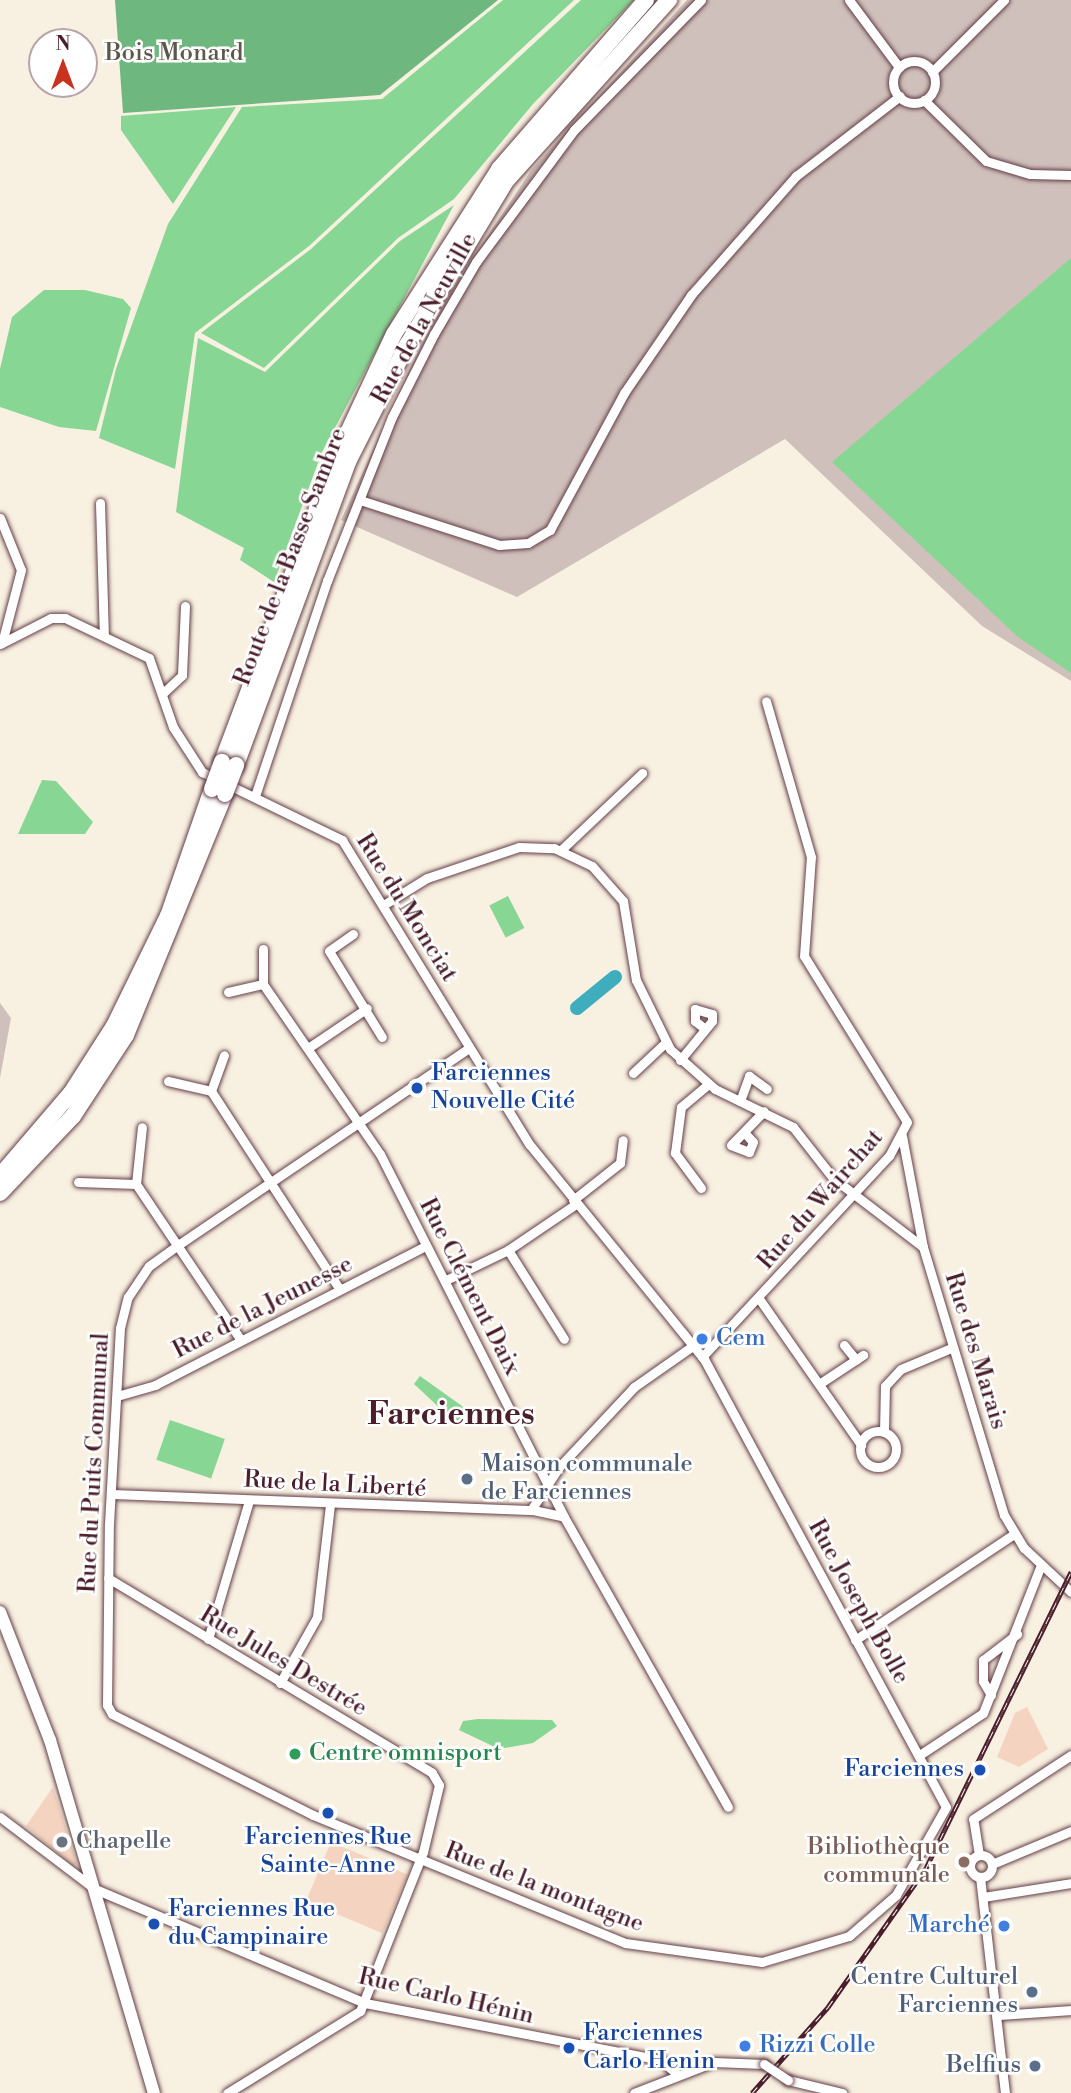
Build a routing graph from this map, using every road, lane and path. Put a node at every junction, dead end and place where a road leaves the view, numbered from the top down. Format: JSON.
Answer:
{"nodes":[{"id":1,"x":646,"y":0,"type":"edge"},
{"id":2,"x":668,"y":0,"type":"edge"},
{"id":3,"x":701,"y":0,"type":"edge"},
{"id":4,"x":849,"y":0,"type":"edge"},
{"id":5,"x":1004,"y":0,"type":"edge"},
{"id":6,"x":899,"y":67,"type":"junction"},
{"id":7,"x":932,"y":72,"type":"junction"},
{"id":8,"x":900,"y":96,"type":"junction"},
{"id":9,"x":924,"y":100,"type":"junction"},
{"id":10,"x":1071,"y":175,"type":"edge"},
{"id":11,"x":360,"y":500,"type":"junction"},
{"id":12,"x":100,"y":503,"type":"dead end"},
{"id":13,"x":0,"y":519,"type":"edge"},
{"id":14,"x":185,"y":606,"type":"dead end"},
{"id":15,"x":104,"y":634,"type":"junction"},
{"id":16,"x":1,"y":643,"type":"edge"},
{"id":17,"x":163,"y":693,"type":"junction"},
{"id":18,"x":766,"y":701,"type":"dead end"},
{"id":19,"x":229,"y":763,"type":"junction"},
{"id":20,"x":642,"y":774,"type":"dead end"},
{"id":21,"x":218,"y":791,"type":"junction"},
{"id":22,"x":255,"y":796,"type":"junction"},
{"id":23,"x":561,"y":850,"type":"junction"},
{"id":24,"x":386,"y":904,"type":"junction"},
{"id":25,"x":353,"y":934,"type":"dead end"},
{"id":26,"x":262,"y":949,"type":"dead end"},
{"id":27,"x":263,"y":984,"type":"junction"},
{"id":28,"x":228,"y":992,"type":"dead end"},
{"id":29,"x":367,"y":1008,"type":"junction"},
{"id":30,"x":704,"y":1028,"type":"dead end"},
{"id":31,"x":382,"y":1037,"type":"dead end"},
{"id":32,"x":666,"y":1042,"type":"junction"},
{"id":33,"x":308,"y":1048,"type":"junction"},
{"id":34,"x":468,"y":1049,"type":"junction"},
{"id":35,"x":224,"y":1055,"type":"dead end"},
{"id":36,"x":680,"y":1060,"type":"junction"},
{"id":37,"x":633,"y":1073,"type":"dead end"},
{"id":38,"x":168,"y":1081,"type":"dead end"},
{"id":39,"x":708,"y":1084,"type":"junction"},
{"id":40,"x":767,"y":1089,"type":"dead end"},
{"id":41,"x":211,"y":1091,"type":"junction"},
{"id":42,"x":71,"y":1093,"type":"junction"},
{"id":43,"x":740,"y":1101,"type":"junction"},
{"id":44,"x":764,"y":1111,"type":"junction"},
{"id":45,"x":358,"y":1123,"type":"junction"},
{"id":46,"x":142,"y":1127,"type":"dead end"},
{"id":47,"x":744,"y":1132,"type":"dead end"},
{"id":48,"x":902,"y":1136,"type":"junction"},
{"id":49,"x":623,"y":1140,"type":"dead end"},
{"id":50,"x":0,"y":1160,"type":"edge"},
{"id":51,"x":29,"y":1170,"type":"junction"},
{"id":52,"x":0,"y":1175,"type":"edge"},
{"id":53,"x":78,"y":1182,"type":"dead end"},
{"id":54,"x":268,"y":1183,"type":"junction"},
{"id":55,"x":136,"y":1184,"type":"junction"},
{"id":56,"x":701,"y":1188,"type":"dead end"},
{"id":57,"x":0,"y":1194,"type":"edge"},
{"id":58,"x":853,"y":1195,"type":"junction"},
{"id":59,"x":575,"y":1202,"type":"junction"},
{"id":60,"x":0,"y":1204,"type":"edge"},
{"id":61,"x":178,"y":1245,"type":"junction"},
{"id":62,"x":425,"y":1246,"type":"junction"},
{"id":63,"x":923,"y":1247,"type":"junction"},
{"id":64,"x":508,"y":1250,"type":"junction"},
{"id":65,"x":446,"y":1280,"type":"junction"},
{"id":66,"x":339,"y":1288,"type":"junction"},
{"id":67,"x":760,"y":1300,"type":"junction"},
{"id":68,"x":564,"y":1339,"type":"dead end"},
{"id":69,"x":241,"y":1340,"type":"junction"},
{"id":70,"x":694,"y":1345,"type":"junction"},
{"id":71,"x":844,"y":1345,"type":"dead end"},
{"id":72,"x":951,"y":1348,"type":"junction"},
{"id":73,"x":702,"y":1357,"type":"junction"},
{"id":74,"x":819,"y":1384,"type":"junction"},
{"id":75,"x":117,"y":1396,"type":"junction"},
{"id":76,"x":884,"y":1432,"type":"junction"},
{"id":77,"x":861,"y":1445,"type":"junction"},
{"id":78,"x":762,"y":1468,"type":"joint"},
{"id":79,"x":547,"y":1482,"type":"junction"},
{"id":80,"x":111,"y":1494,"type":"junction"},
{"id":81,"x":249,"y":1501,"type":"junction"},
{"id":82,"x":330,"y":1505,"type":"junction"},
{"id":83,"x":531,"y":1510,"type":"junction"},
{"id":84,"x":564,"y":1517,"type":"junction"},
{"id":85,"x":1014,"y":1534,"type":"junction"},
{"id":86,"x":1041,"y":1565,"type":"junction"},
{"id":87,"x":108,"y":1578,"type":"junction"},
{"id":88,"x":1071,"y":1592,"type":"edge"},
{"id":89,"x":0,"y":1612,"type":"edge"},
{"id":90,"x":1018,"y":1633,"type":"junction"},
{"id":91,"x":208,"y":1639,"type":"junction"},
{"id":92,"x":855,"y":1640,"type":"junction"},
{"id":93,"x":280,"y":1683,"type":"junction"},
{"id":94,"x":991,"y":1695,"type":"junction"},
{"id":95,"x":921,"y":1754,"type":"junction"},
{"id":96,"x":1071,"y":1755,"type":"edge"},
{"id":97,"x":728,"y":1807,"type":"dead end"},
{"id":98,"x":0,"y":1817,"type":"edge"},
{"id":99,"x":1071,"y":1831,"type":"edge"},
{"id":100,"x":979,"y":1854,"type":"junction"},
{"id":101,"x":418,"y":1860,"type":"junction"},
{"id":102,"x":992,"y":1864,"type":"junction"},
{"id":103,"x":980,"y":1877,"type":"junction"},
{"id":104,"x":1071,"y":1883,"type":"edge"},
{"id":105,"x":95,"y":1889,"type":"junction"},
{"id":106,"x":983,"y":1897,"type":"junction"},
{"id":107,"x":365,"y":2003,"type":"junction"},
{"id":108,"x":1071,"y":2010,"type":"edge"},
{"id":109,"x":1000,"y":2015,"type":"junction"},
{"id":110,"x":677,"y":2074,"type":"junction"},
{"id":111,"x":154,"y":2093,"type":"edge"},
{"id":112,"x":227,"y":2093,"type":"edge"},
{"id":113,"x":634,"y":2093,"type":"edge"},
{"id":114,"x":842,"y":2093,"type":"edge"},
{"id":115,"x":1005,"y":2093,"type":"edge"}],
"edges":[{"from":1,"to":19,"type":"highway","name":"Route de la Basse Sambre"},
{"from":2,"to":19,"type":"highway","name":"Route de la Basse Sambre"},
{"from":3,"to":11,"type":"street","name":"Rue de la Neuville"},
{"from":4,"to":6,"type":"street"},
{"from":5,"to":7,"type":"street"},
{"from":6,"to":7,"type":"street"},
{"from":6,"to":8,"type":"street"},
{"from":7,"to":9,"type":"street"},
{"from":8,"to":9,"type":"street"},
{"from":8,"to":11,"type":"street"},
{"from":9,"to":10,"type":"street"},
{"from":11,"to":22,"type":"street","name":"Rue de la Neuville"},
{"from":12,"to":15,"type":"street"},
{"from":13,"to":16,"type":"street","name":"Rue du Monciat"},
{"from":14,"to":17,"type":"street"},
{"from":15,"to":16,"type":"street","name":"Rue du Monciat"},
{"from":15,"to":17,"type":"street","name":"Rue du Monciat"},
{"from":17,"to":22,"type":"street","name":"Rue du Monciat"},
{"from":18,"to":48,"type":"street","name":"Rue du Wairchat"},
{"from":19,"to":21,"type":"highway","bridge":true},
{"from":20,"to":23,"type":"street"},
{"from":21,"to":42,"type":"highway"},
{"from":21,"to":51,"type":"highway"},
{"from":22,"to":24,"type":"street","name":"Rue du Monciat"},
{"from":23,"to":24,"type":"street"},
{"from":23,"to":32,"type":"street"},
{"from":24,"to":34,"type":"street","name":"Rue du Monciat"},
{"from":25,"to":29,"type":"street"},
{"from":26,"to":27,"type":"street"},
{"from":27,"to":28,"type":"street"},
{"from":27,"to":33,"type":"street","name":"Rue Clément Daix"},
{"from":29,"to":31,"type":"street"},
{"from":29,"to":33,"type":"street"},
{"from":30,"to":36,"type":"street"},
{"from":32,"to":36,"type":"street"},
{"from":32,"to":37,"type":"street"},
{"from":33,"to":45,"type":"street","name":"Rue Clément Daix"},
{"from":34,"to":45,"type":"street","name":"Rue du Puits Communal"},
{"from":34,"to":59,"type":"street","name":"Rue du Monciat"},
{"from":35,"to":41,"type":"street"},
{"from":36,"to":39,"type":"street"},
{"from":38,"to":41,"type":"street"},
{"from":39,"to":43,"type":"street"},
{"from":39,"to":56,"type":"street"},
{"from":40,"to":43,"type":"street"},
{"from":41,"to":54,"type":"street"},
{"from":42,"to":50,"type":"highway"},
{"from":42,"to":52,"type":"highway"},
{"from":43,"to":44,"type":"street"},
{"from":44,"to":47,"type":"street"},
{"from":44,"to":58,"type":"street"},
{"from":45,"to":54,"type":"street","name":"Rue du Puits Communal"},
{"from":45,"to":62,"type":"street","name":"Rue Clément Daix"},
{"from":46,"to":55,"type":"street"},
{"from":48,"to":58,"type":"street","name":"Rue du Wairchat"},
{"from":48,"to":63,"type":"street","name":"Rue des Marais"},
{"from":49,"to":59,"type":"street"},
{"from":51,"to":57,"type":"highway"},
{"from":51,"to":60,"type":"highway"},
{"from":53,"to":55,"type":"street"},
{"from":54,"to":61,"type":"street","name":"Rue du Puits Communal"},
{"from":54,"to":66,"type":"street"},
{"from":55,"to":61,"type":"street"},
{"from":58,"to":63,"type":"street"},
{"from":58,"to":67,"type":"street","name":"Rue du Wairchat"},
{"from":59,"to":64,"type":"street"},
{"from":59,"to":70,"type":"street","name":"Rue du Monciat"},
{"from":61,"to":69,"type":"street"},
{"from":61,"to":75,"type":"street","name":"Rue du Puits Communal"},
{"from":62,"to":65,"type":"street","name":"Rue Clément Daix"},
{"from":62,"to":66,"type":"street","name":"Rue de la Jeunesse"},
{"from":63,"to":72,"type":"street","name":"Rue des Marais"},
{"from":64,"to":65,"type":"street"},
{"from":64,"to":68,"type":"street"},
{"from":65,"to":79,"type":"street","name":"Rue Clément Daix"},
{"from":66,"to":69,"type":"street","name":"Rue de la Jeunesse"},
{"from":67,"to":73,"type":"street","name":"Rue du Wairchat"},
{"from":67,"to":74,"type":"street"},
{"from":69,"to":75,"type":"street","name":"Rue de la Jeunesse"},
{"from":70,"to":73,"type":"street","name":"Rue du Monciat"},
{"from":70,"to":79,"type":"street"},
{"from":71,"to":74,"type":"street"},
{"from":72,"to":76,"type":"street"},
{"from":72,"to":85,"type":"street","name":"Rue des Marais"},
{"from":73,"to":78,"type":"street","name":"Rue du Monciat"},
{"from":74,"to":77,"type":"street"},
{"from":75,"to":80,"type":"street","name":"Rue du Puits Communal"},
{"from":76,"to":77,"type":"street"},
{"from":76,"to":77,"type":"street"},
{"from":78,"to":92,"type":"street","name":"Rue Joseph Bolle"},
{"from":79,"to":83,"type":"street"},
{"from":79,"to":84,"type":"street","name":"Rue Clément Daix"},
{"from":80,"to":81,"type":"street","name":"Rue de la Liberté"},
{"from":80,"to":87,"type":"street","name":"Rue du Puits Communal"},
{"from":81,"to":82,"type":"street","name":"Rue de la Liberté"},
{"from":81,"to":91,"type":"street"},
{"from":82,"to":83,"type":"street","name":"Rue de la Liberté"},
{"from":82,"to":93,"type":"street"},
{"from":83,"to":84,"type":"street","name":"Rue de la Liberté"},
{"from":84,"to":97,"type":"street","name":"Rue Clément Daix"},
{"from":85,"to":86,"type":"street","name":"Rue des Marais"},
{"from":85,"to":92,"type":"street"},
{"from":86,"to":88,"type":"street","name":"Rue des Marais"},
{"from":86,"to":90,"type":"street"},
{"from":87,"to":91,"type":"street","name":"Rue Jules Destrée"},
{"from":87,"to":101,"type":"street","name":"Rue du Puits Communal"},
{"from":89,"to":105,"type":"main road"},
{"from":90,"to":94,"type":"street"},
{"from":90,"to":94,"type":"street"},
{"from":91,"to":93,"type":"street","name":"Rue Jules Destrée"},
{"from":92,"to":95,"type":"street","name":"Rue Joseph Bolle"},
{"from":93,"to":101,"type":"street","name":"Rue Jules Destrée"},
{"from":94,"to":95,"type":"street"},
{"from":95,"to":101,"type":"street","name":"Rue de la montagne"},
{"from":96,"to":100,"type":"street"},
{"from":98,"to":105,"type":"street","name":"Rue Carlo Hénin"},
{"from":99,"to":102,"type":"street"},
{"from":100,"to":102,"type":"street"},
{"from":100,"to":103,"type":"street"},
{"from":101,"to":107,"type":"street"},
{"from":102,"to":103,"type":"street"},
{"from":103,"to":106,"type":"street"},
{"from":104,"to":106,"type":"street"},
{"from":105,"to":107,"type":"street","name":"Rue Carlo Hénin"},
{"from":105,"to":111,"type":"main road"},
{"from":106,"to":109,"type":"street"},
{"from":107,"to":110,"type":"street","name":"Rue Carlo Hénin"},
{"from":107,"to":112,"type":"street"},
{"from":108,"to":109,"type":"street"},
{"from":109,"to":115,"type":"street"},
{"from":110,"to":113,"type":"street"},
{"from":110,"to":114,"type":"street","bridge":true}]}
